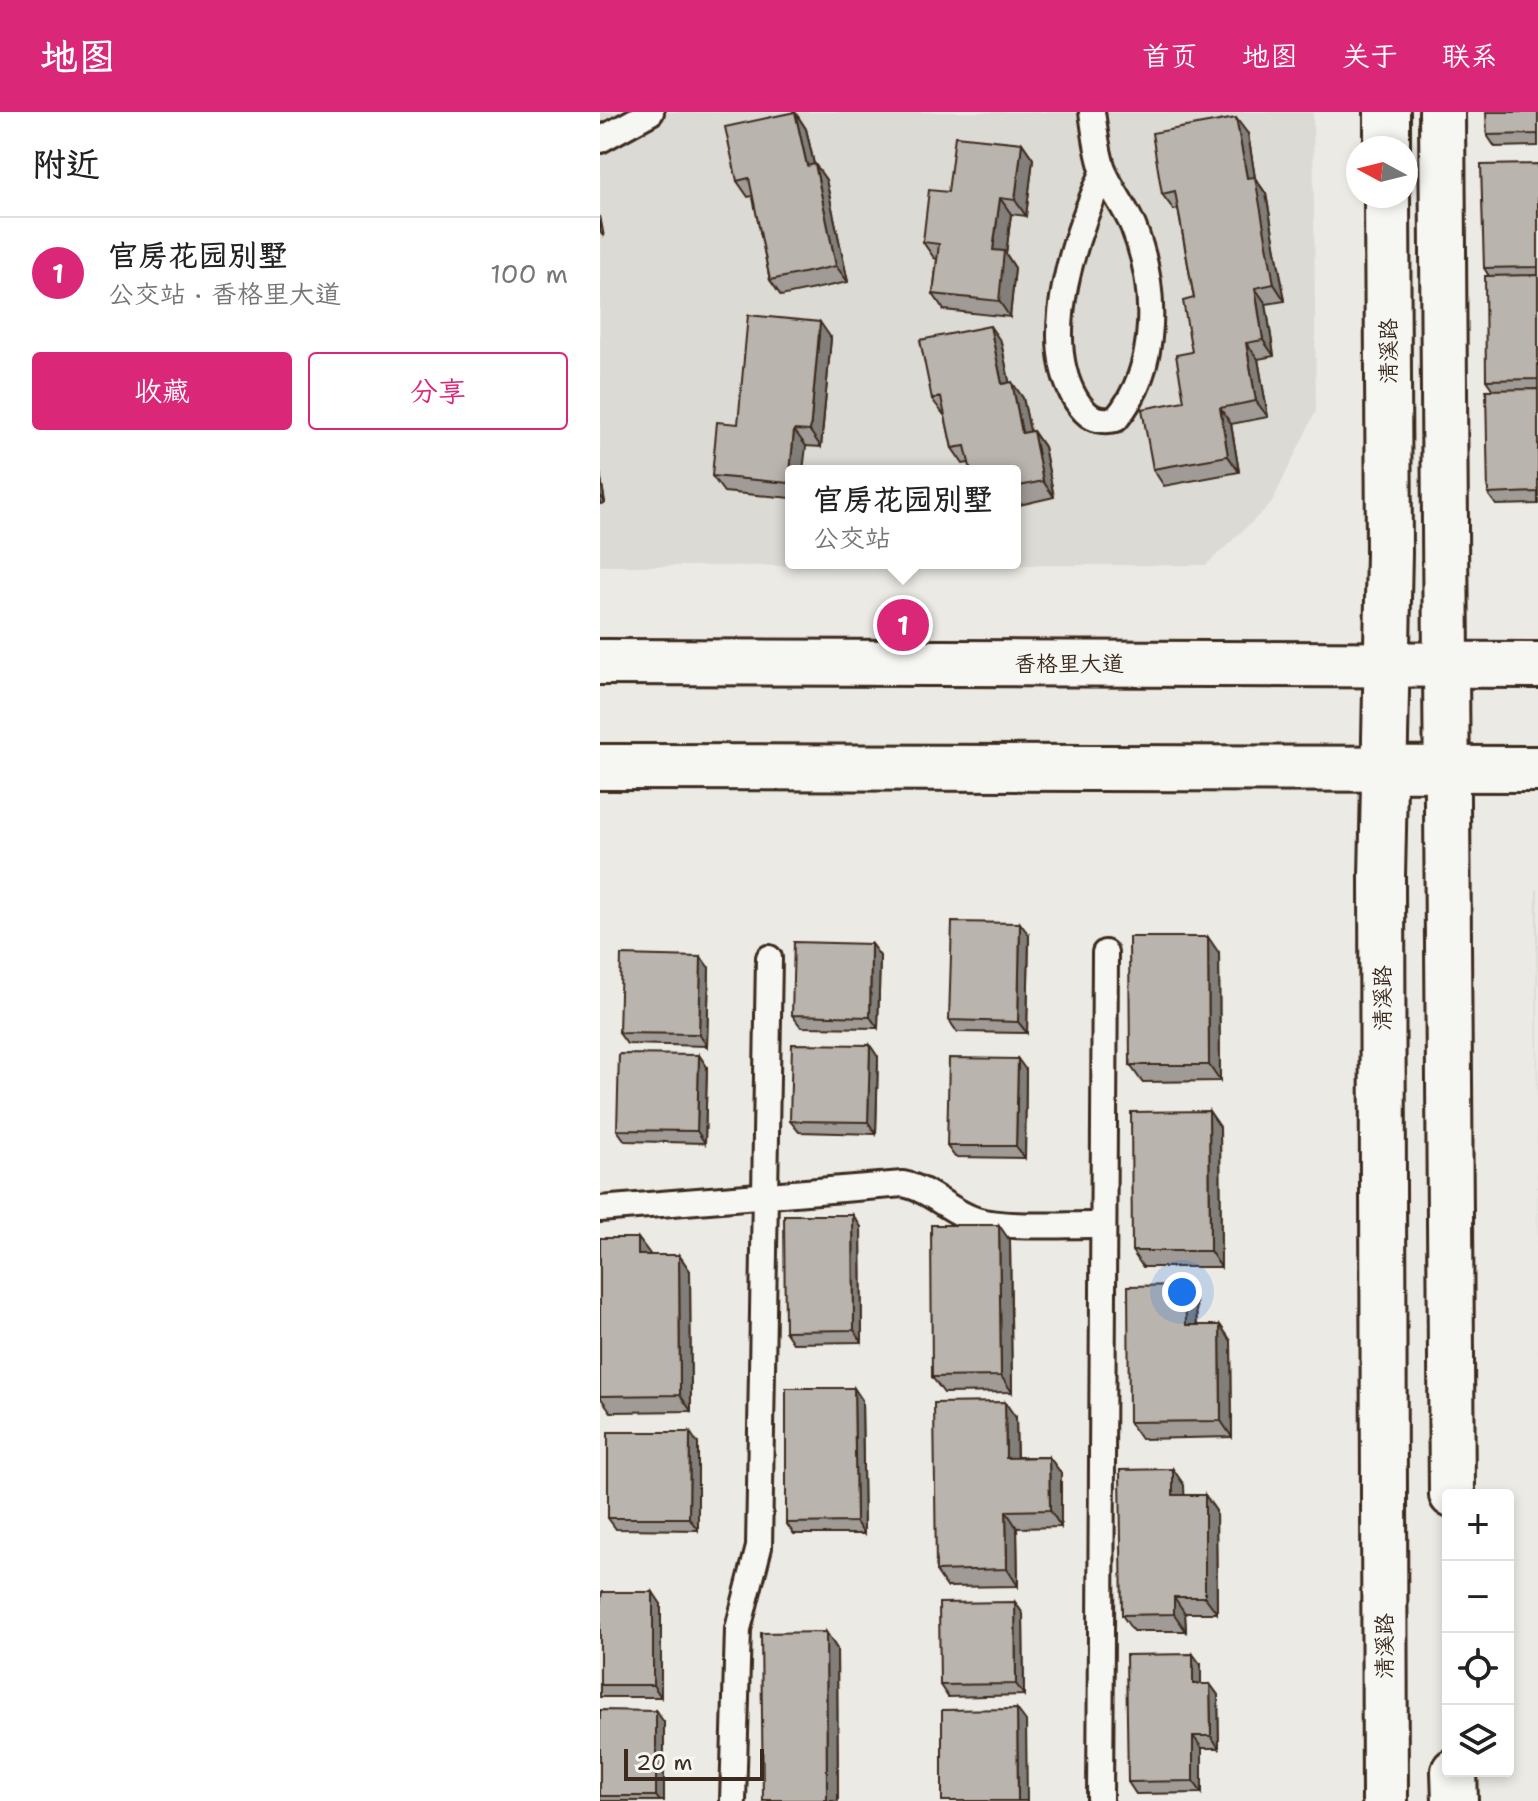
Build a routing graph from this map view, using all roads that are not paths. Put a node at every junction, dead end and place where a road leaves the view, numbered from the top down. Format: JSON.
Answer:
{"nodes":[{"id":1,"x":651,"y":112,"type":"edge"},
{"id":2,"x":1092,"y":112,"type":"edge"},
{"id":3,"x":1387,"y":112,"type":"edge"},
{"id":4,"x":1442,"y":112,"type":"edge"},
{"id":5,"x":601,"y":136,"type":"edge"},
{"id":6,"x":1387,"y":136,"type":"edge"},
{"id":7,"x":1104,"y":171,"type":"junction"},
{"id":8,"x":1387,"y":208,"type":"edge"},
{"id":9,"x":600,"y":662,"type":"edge"},
{"id":10,"x":1387,"y":665,"type":"junction"},
{"id":11,"x":1446,"y":665,"type":"junction"},
{"id":12,"x":1538,"y":665,"type":"edge"},
{"id":13,"x":600,"y":767,"type":"edge"},
{"id":14,"x":1384,"y":769,"type":"junction"},
{"id":15,"x":1446,"y":769,"type":"junction"},
{"id":16,"x":1538,"y":769,"type":"edge"},
{"id":17,"x":1105,"y":953,"type":"dead end"},
{"id":18,"x":769,"y":958,"type":"dead end"},
{"id":19,"x":765,"y":1198,"type":"junction"},
{"id":20,"x":600,"y":1209,"type":"edge"},
{"id":21,"x":1103,"y":1225,"type":"junction"},
{"id":22,"x":1452,"y":1489,"type":"edge"},
{"id":23,"x":1454,"y":1777,"type":"edge"},
{"id":24,"x":733,"y":1801,"type":"edge"},
{"id":25,"x":1100,"y":1801,"type":"edge"},
{"id":26,"x":1385,"y":1801,"type":"edge"},
{"id":27,"x":1455,"y":1801,"type":"edge"}],
"edges":[{"from":1,"to":5,"type":"lane"},
{"from":2,"to":7,"type":"lane"},
{"from":3,"to":6,"type":"street"},
{"from":4,"to":11,"type":"street"},
{"from":7,"to":7,"type":"lane"},
{"from":8,"to":10,"type":"street","name":"清溪路"},
{"from":9,"to":10,"type":"street","name":"香格里大道"},
{"from":10,"to":11,"type":"street","name":"香格里大道"},
{"from":10,"to":14,"type":"street","name":"清溪路"},
{"from":11,"to":12,"type":"street","name":"香格里大道"},
{"from":11,"to":15,"type":"street"},
{"from":13,"to":14,"type":"street"},
{"from":14,"to":15,"type":"street"},
{"from":14,"to":26,"type":"street","name":"清溪路"},
{"from":15,"to":16,"type":"street"},
{"from":15,"to":22,"type":"street"},
{"from":17,"to":21,"type":"lane"},
{"from":18,"to":19,"type":"lane"},
{"from":19,"to":20,"type":"lane"},
{"from":19,"to":21,"type":"lane"},
{"from":19,"to":24,"type":"lane"},
{"from":21,"to":25,"type":"lane"},
{"from":23,"to":27,"type":"street"}]}
